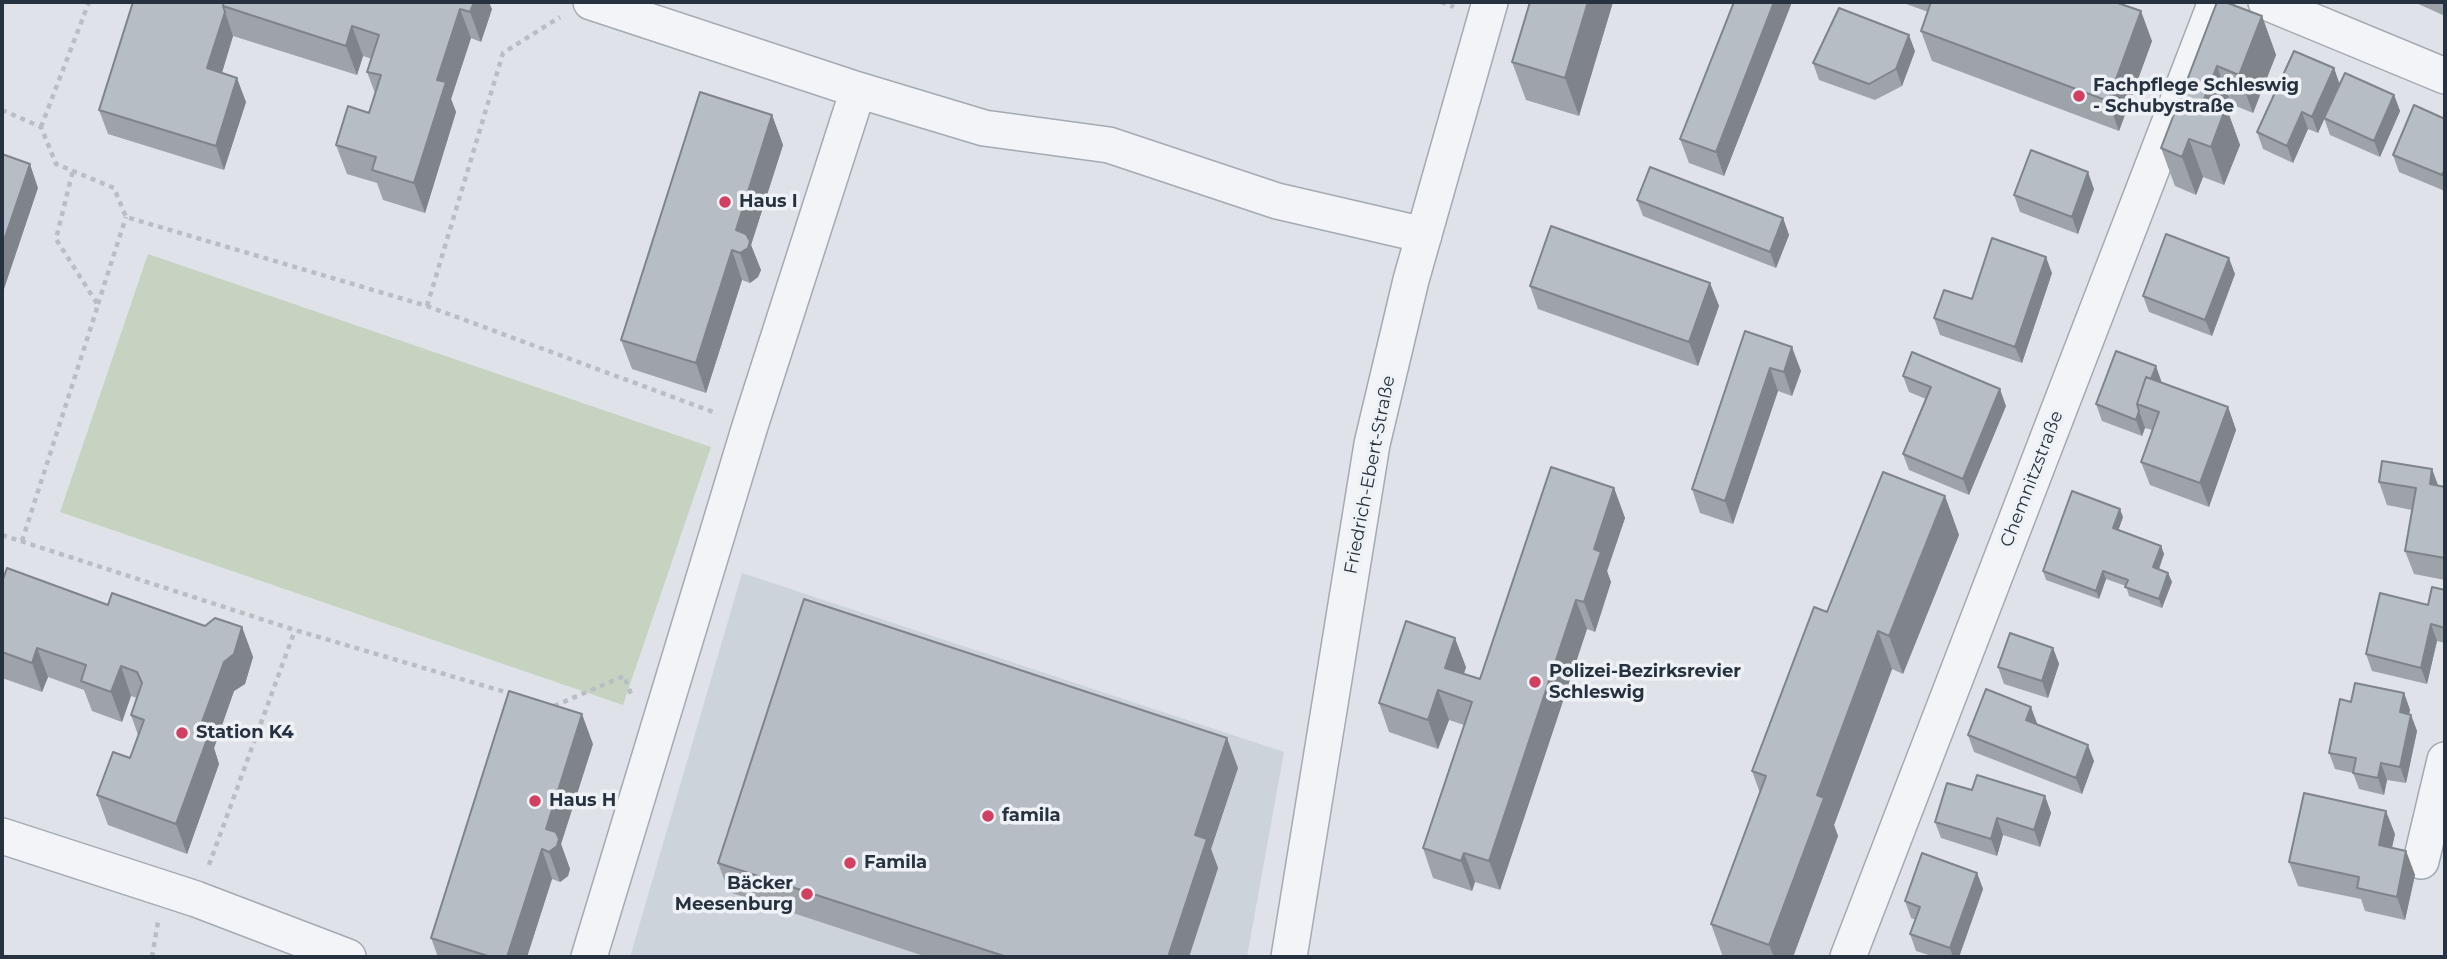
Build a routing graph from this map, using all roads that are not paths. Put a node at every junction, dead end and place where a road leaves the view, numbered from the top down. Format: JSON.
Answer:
{"nodes":[{"id":1,"x":591,"y":2,"type":"edge"},
{"id":2,"x":1490,"y":2,"type":"edge"},
{"id":3,"x":2216,"y":2,"type":"edge"},
{"id":4,"x":2266,"y":2,"type":"edge"},
{"id":5,"x":2445,"y":76,"type":"edge"},
{"id":6,"x":858,"y":90,"type":"junction"},
{"id":7,"x":1424,"y":235,"type":"junction"},
{"id":8,"x":2444,"y":770,"type":"edge"},
{"id":9,"x":2,"y":836,"type":"edge"},
{"id":10,"x":2421,"y":860,"type":"dead end"},
{"id":11,"x":348,"y":957,"type":"edge"},
{"id":12,"x":589,"y":957,"type":"edge"},
{"id":13,"x":1289,"y":957,"type":"edge"},
{"id":14,"x":1848,"y":957,"type":"edge"}],
"edges":[{"from":1,"to":6,"type":"street"},
{"from":2,"to":7,"type":"street","name":"Friedrich-Ebert-Straße"},
{"from":3,"to":14,"type":"street","name":"Chemnitzstraße"},
{"from":4,"to":5,"type":"street"},
{"from":6,"to":7,"type":"street"},
{"from":6,"to":12,"type":"street"},
{"from":7,"to":13,"type":"street","name":"Friedrich-Ebert-Straße"},
{"from":8,"to":10,"type":"street"},
{"from":9,"to":11,"type":"street"}]}
